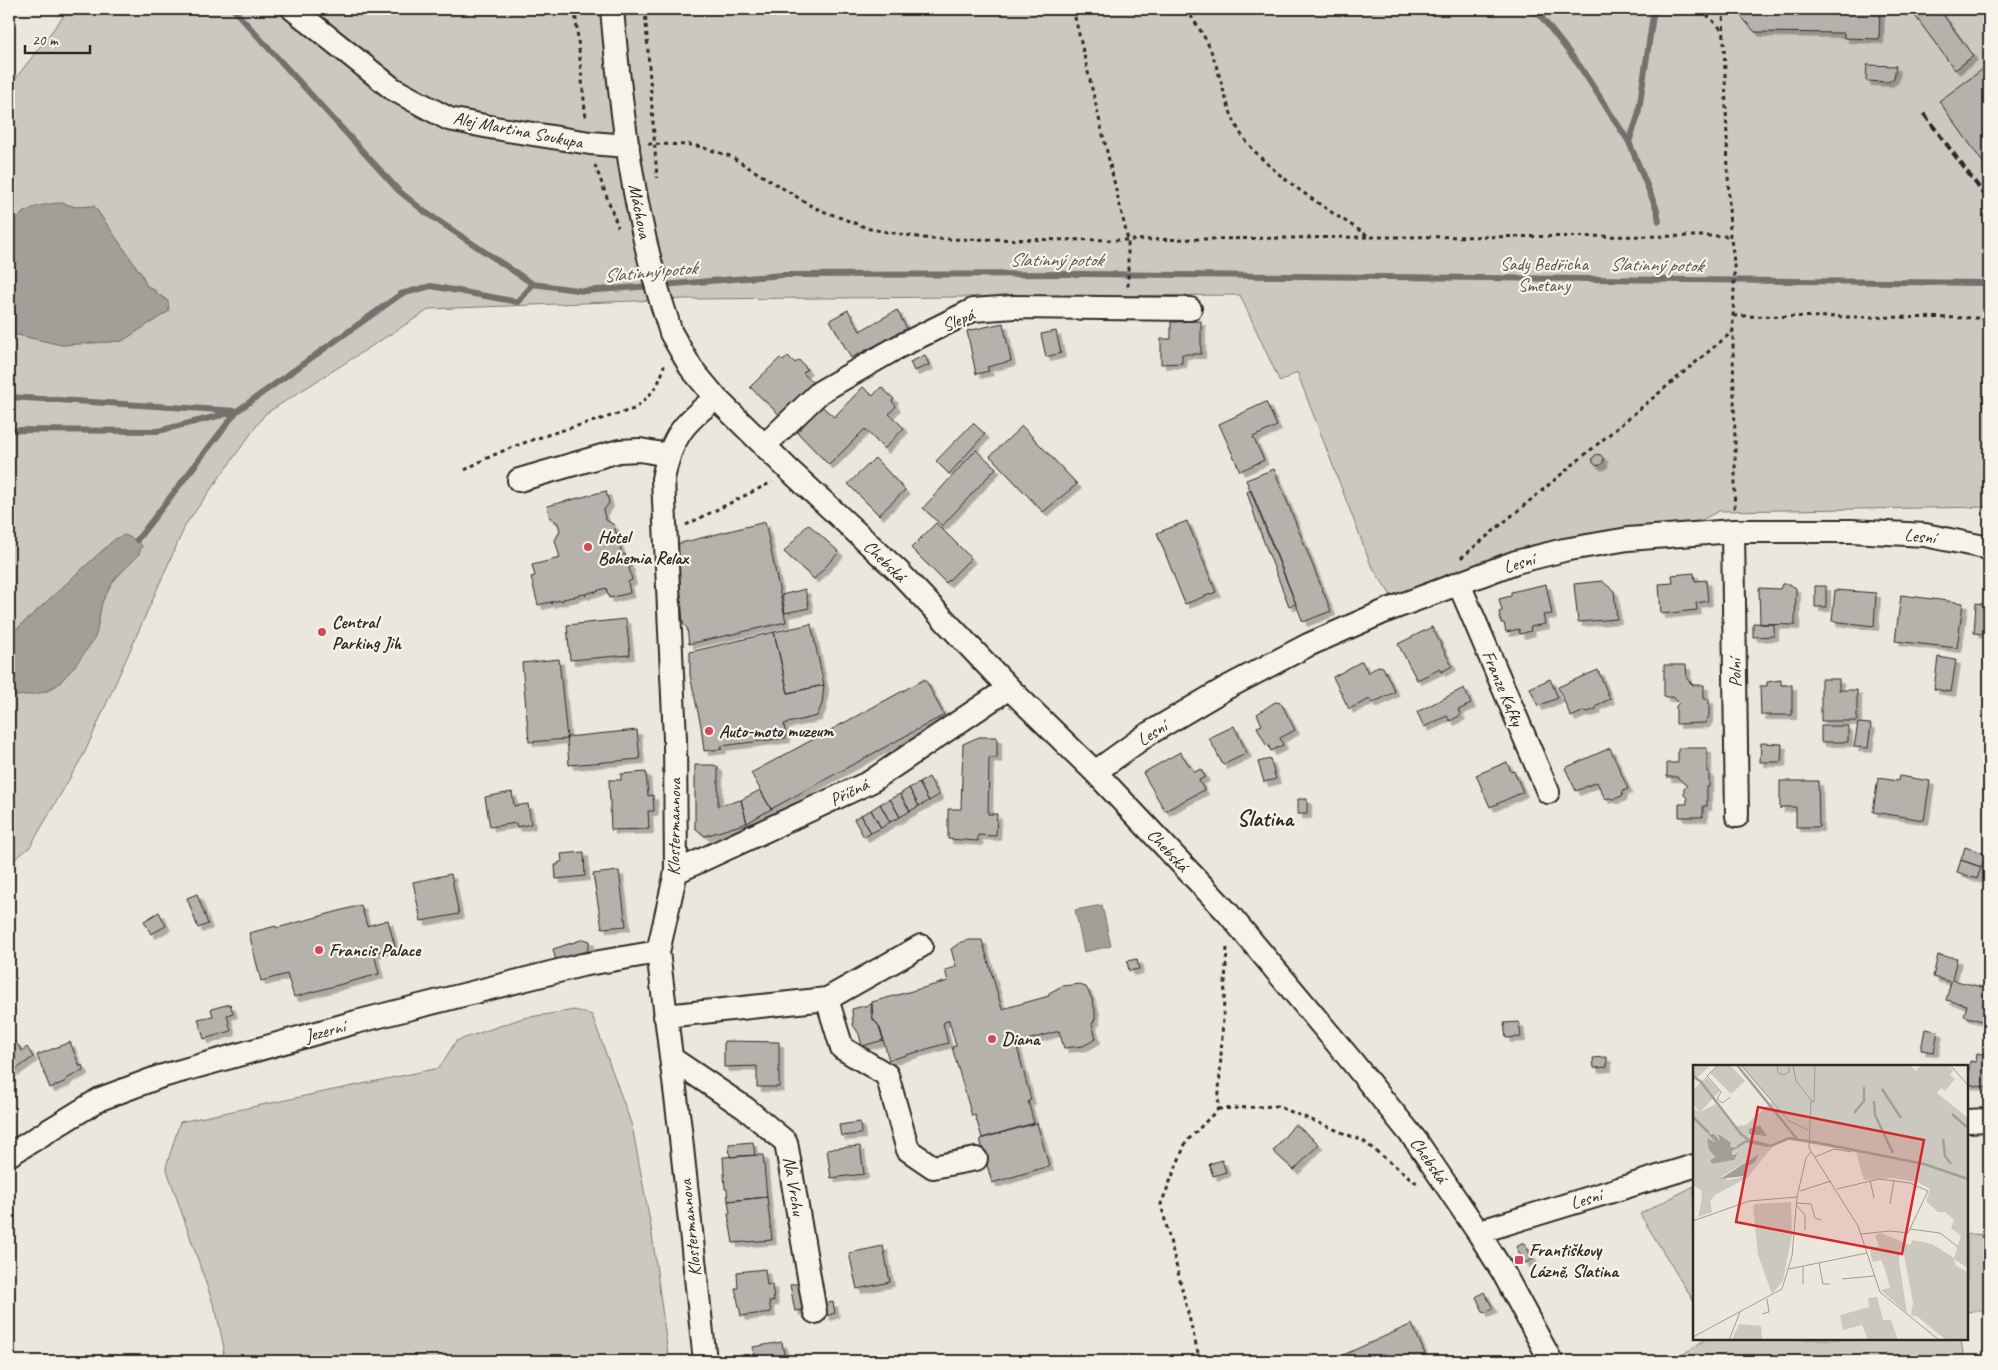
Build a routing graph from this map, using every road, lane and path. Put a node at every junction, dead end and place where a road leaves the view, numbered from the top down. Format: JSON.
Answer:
{"nodes":[{"id":1,"x":293,"y":9,"type":"edge"},
{"id":2,"x":612,"y":9,"type":"edge"},
{"id":3,"x":645,"y":9,"type":"edge"},
{"id":4,"x":1073,"y":9,"type":"edge"},
{"id":5,"x":1186,"y":9,"type":"edge"},
{"id":6,"x":1701,"y":9,"type":"edge"},
{"id":7,"x":1723,"y":9,"type":"edge"},
{"id":8,"x":1723,"y":31,"type":"junction"},
{"id":9,"x":655,"y":143,"type":"junction"},
{"id":10,"x":628,"y":146,"type":"junction"},
{"id":11,"x":657,"y":180,"type":"dead end"},
{"id":12,"x":1730,"y":236,"type":"junction"},
{"id":13,"x":1369,"y":237,"type":"junction"},
{"id":14,"x":1128,"y":240,"type":"junction"},
{"id":15,"x":1128,"y":289,"type":"dead end"},
{"id":16,"x":1190,"y":309,"type":"dead end"},
{"id":17,"x":1734,"y":316,"type":"junction"},
{"id":18,"x":1989,"y":318,"type":"edge"},
{"id":19,"x":1733,"y":331,"type":"junction"},
{"id":20,"x":665,"y":358,"type":"dead end"},
{"id":21,"x":716,"y":398,"type":"junction"},
{"id":22,"x":764,"y":446,"type":"junction"},
{"id":23,"x":668,"y":455,"type":"junction"},
{"id":24,"x":787,"y":468,"type":"junction"},
{"id":25,"x":465,"y":470,"type":"dead end"},
{"id":26,"x":519,"y":480,"type":"dead end"},
{"id":27,"x":1733,"y":531,"type":"junction"},
{"id":28,"x":666,"y":535,"type":"junction"},
{"id":29,"x":1989,"y":548,"type":"edge"},
{"id":30,"x":1459,"y":584,"type":"junction"},
{"id":31,"x":1009,"y":688,"type":"junction"},
{"id":32,"x":1095,"y":772,"type":"junction"},
{"id":33,"x":1548,"y":792,"type":"dead end"},
{"id":34,"x":1737,"y":816,"type":"dead end"},
{"id":35,"x":676,"y":872,"type":"junction"},
{"id":36,"x":1228,"y":913,"type":"junction"},
{"id":37,"x":921,"y":946,"type":"dead end"},
{"id":38,"x":658,"y":952,"type":"junction"},
{"id":39,"x":827,"y":999,"type":"junction"},
{"id":40,"x":665,"y":1016,"type":"junction"},
{"id":41,"x":671,"y":1058,"type":"junction"},
{"id":42,"x":1218,"y":1109,"type":"junction"},
{"id":43,"x":1989,"y":1120,"type":"edge"},
{"id":44,"x":1968,"y":1121,"type":"edge"},
{"id":45,"x":9,"y":1155,"type":"edge"},
{"id":46,"x":976,"y":1159,"type":"dead end"},
{"id":47,"x":1693,"y":1166,"type":"edge"},
{"id":48,"x":1425,"y":1190,"type":"dead end"},
{"id":49,"x":1478,"y":1232,"type":"junction"},
{"id":50,"x":815,"y":1312,"type":"dead end"},
{"id":51,"x":705,"y":1361,"type":"edge"},
{"id":52,"x":1200,"y":1361,"type":"edge"},
{"id":53,"x":1550,"y":1361,"type":"edge"}],
"edges":[{"from":1,"to":10,"type":"street","name":"Alej Martina Soukupa"},
{"from":2,"to":10,"type":"street","name":"Máchova"},
{"from":3,"to":9,"type":"path"},
{"from":4,"to":14,"type":"path"},
{"from":5,"to":13,"type":"path"},
{"from":6,"to":8,"type":"path"},
{"from":7,"to":8,"type":"path"},
{"from":8,"to":12,"type":"path"},
{"from":9,"to":10,"type":"path"},
{"from":9,"to":11,"type":"path"},
{"from":9,"to":14,"type":"path"},
{"from":10,"to":21,"type":"street","name":"Máchova"},
{"from":12,"to":13,"type":"path"},
{"from":12,"to":17,"type":"path"},
{"from":13,"to":14,"type":"path"},
{"from":14,"to":15,"type":"path"},
{"from":16,"to":22,"type":"street","name":"Slepá"},
{"from":17,"to":18,"type":"path"},
{"from":17,"to":19,"type":"path"},
{"from":19,"to":27,"type":"path"},
{"from":19,"to":30,"type":"path"},
{"from":20,"to":25,"type":"path"},
{"from":21,"to":22,"type":"street","name":"Chebská"},
{"from":21,"to":23,"type":"street","name":"Klostermannova"},
{"from":22,"to":24,"type":"street","name":"Chebská"},
{"from":23,"to":26,"type":"street"},
{"from":23,"to":28,"type":"street","name":"Klostermannova"},
{"from":24,"to":28,"type":"path"},
{"from":24,"to":31,"type":"street","name":"Chebská"},
{"from":27,"to":29,"type":"street","name":"Lesní"},
{"from":27,"to":30,"type":"street","name":"Lesní"},
{"from":27,"to":34,"type":"street","name":"Polní"},
{"from":28,"to":35,"type":"street","name":"Klostermannova"},
{"from":30,"to":32,"type":"street","name":"Lesní"},
{"from":30,"to":33,"type":"street","name":"Franze Kafky"},
{"from":31,"to":32,"type":"street","name":"Chebská"},
{"from":31,"to":35,"type":"street","name":"Příčná"},
{"from":32,"to":36,"type":"street","name":"Chebská"},
{"from":35,"to":38,"type":"street","name":"Klostermannova"},
{"from":36,"to":42,"type":"path"},
{"from":36,"to":49,"type":"street","name":"Chebská"},
{"from":37,"to":39,"type":"street"},
{"from":38,"to":40,"type":"street","name":"Klostermannova"},
{"from":38,"to":45,"type":"street","name":"Jezerní"},
{"from":39,"to":40,"type":"street"},
{"from":39,"to":46,"type":"street"},
{"from":40,"to":41,"type":"street","name":"Klostermannova"},
{"from":41,"to":50,"type":"street","name":"Na Vrchu"},
{"from":41,"to":51,"type":"street","name":"Klostermannova"},
{"from":42,"to":48,"type":"path"},
{"from":42,"to":52,"type":"path"},
{"from":43,"to":44,"type":"street"},
{"from":47,"to":49,"type":"street","name":"Lesní"},
{"from":49,"to":53,"type":"street","name":"Chebská"}]}
